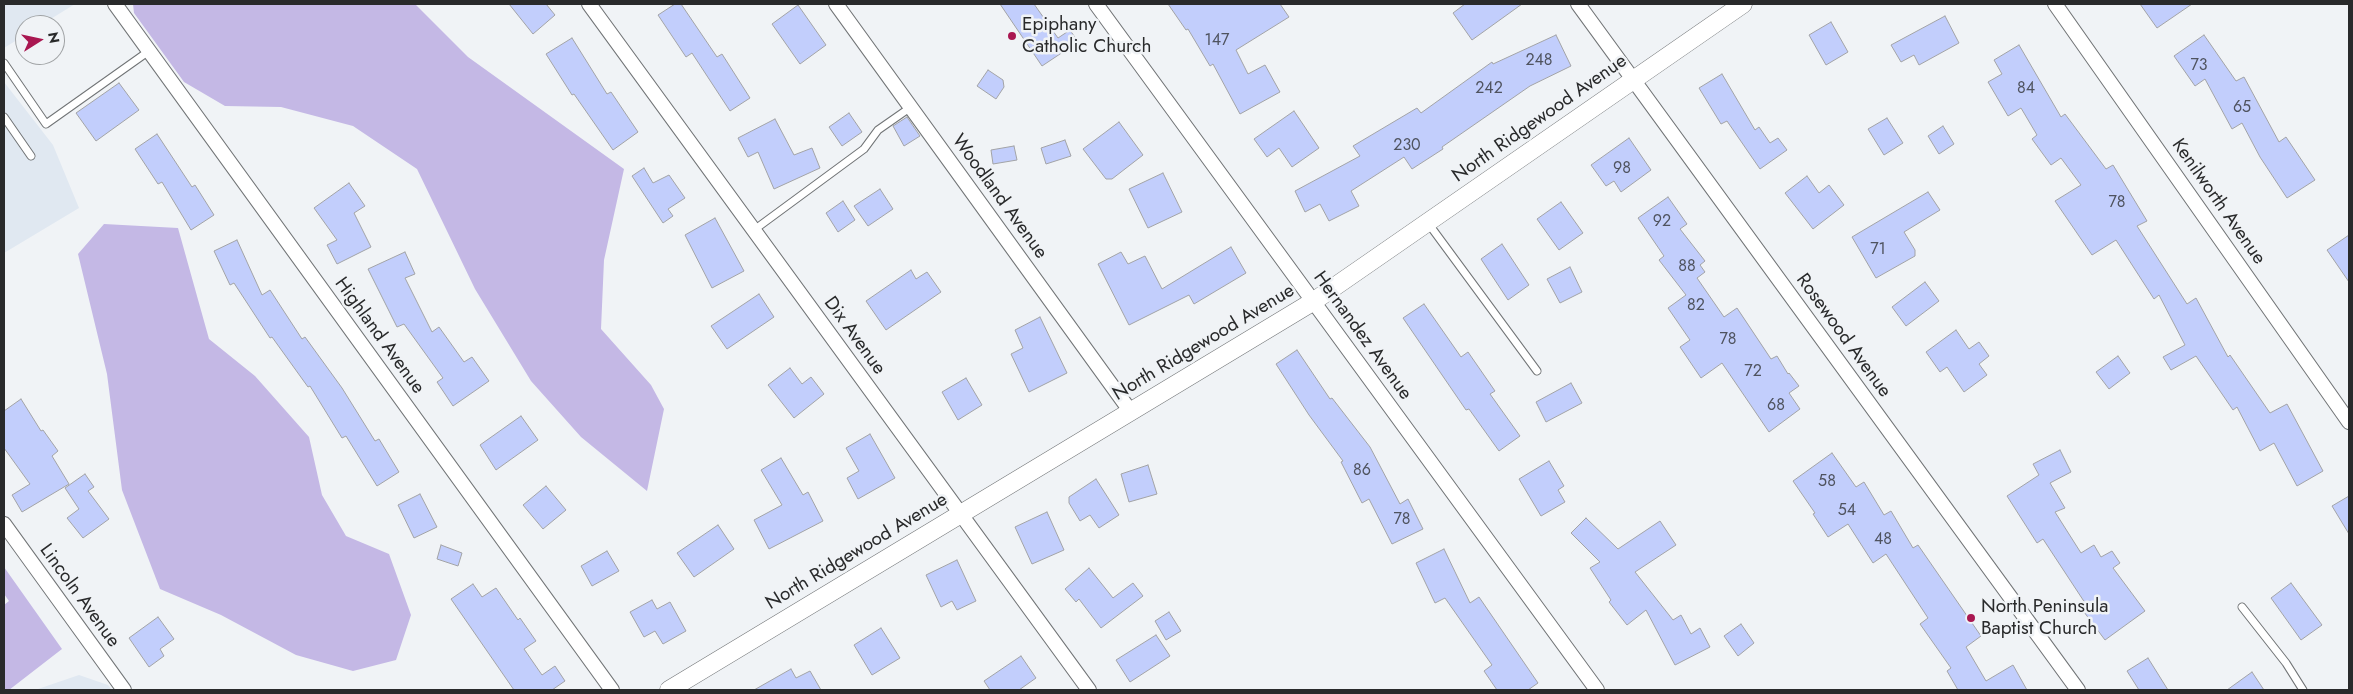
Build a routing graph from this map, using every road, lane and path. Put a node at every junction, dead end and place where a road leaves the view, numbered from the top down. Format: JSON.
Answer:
{"nodes":[{"id":1,"x":115,"y":4,"type":"edge"},
{"id":2,"x":589,"y":4,"type":"edge"},
{"id":3,"x":836,"y":4,"type":"edge"},
{"id":4,"x":1096,"y":4,"type":"edge"},
{"id":5,"x":1578,"y":4,"type":"edge"},
{"id":6,"x":1743,"y":4,"type":"edge"},
{"id":7,"x":2055,"y":4,"type":"edge"},
{"id":8,"x":149,"y":51,"type":"junction"},
{"id":9,"x":4,"y":63,"type":"edge"},
{"id":10,"x":1634,"y":80,"type":"junction"},
{"id":11,"x":911,"y":107,"type":"junction"},
{"id":12,"x":4,"y":117,"type":"edge"},
{"id":13,"x":32,"y":156,"type":"dead end"},
{"id":14,"x":1428,"y":223,"type":"junction"},
{"id":15,"x":754,"y":230,"type":"junction"},
{"id":16,"x":1314,"y":302,"type":"junction"},
{"id":17,"x":1537,"y":371,"type":"dead end"},
{"id":18,"x":1131,"y":412,"type":"junction"},
{"id":19,"x":2349,"y":422,"type":"edge"},
{"id":20,"x":961,"y":514,"type":"junction"},
{"id":21,"x":4,"y":524,"type":"edge"},
{"id":22,"x":2242,"y":607,"type":"dead end"},
{"id":23,"x":124,"y":690,"type":"edge"},
{"id":24,"x":612,"y":690,"type":"edge"},
{"id":25,"x":669,"y":690,"type":"edge"},
{"id":26,"x":1089,"y":690,"type":"edge"},
{"id":27,"x":1597,"y":690,"type":"edge"},
{"id":28,"x":2078,"y":690,"type":"edge"},
{"id":29,"x":2303,"y":690,"type":"edge"}],
"edges":[{"from":1,"to":8,"type":"street","name":"Highland Avenue"},
{"from":2,"to":15,"type":"street","name":"Dix Avenue"},
{"from":3,"to":11,"type":"street","name":"Woodland Avenue"},
{"from":4,"to":16,"type":"street","name":"Hernandez Avenue"},
{"from":5,"to":10,"type":"street","name":"Rosewood Avenue"},
{"from":6,"to":10,"type":"street","name":"North Ridgewood Avenue"},
{"from":7,"to":19,"type":"street","name":"Kenilworth Avenue"},
{"from":8,"to":9,"type":"lane"},
{"from":8,"to":24,"type":"street","name":"Highland Avenue"},
{"from":10,"to":14,"type":"street","name":"North Ridgewood Avenue"},
{"from":10,"to":28,"type":"street","name":"Rosewood Avenue"},
{"from":11,"to":15,"type":"lane"},
{"from":11,"to":18,"type":"street","name":"Woodland Avenue"},
{"from":12,"to":13,"type":"lane"},
{"from":14,"to":16,"type":"street","name":"North Ridgewood Avenue"},
{"from":14,"to":17,"type":"lane"},
{"from":15,"to":20,"type":"street","name":"Dix Avenue"},
{"from":16,"to":18,"type":"street","name":"North Ridgewood Avenue"},
{"from":16,"to":27,"type":"street","name":"Hernandez Avenue"},
{"from":18,"to":20,"type":"street","name":"North Ridgewood Avenue"},
{"from":20,"to":25,"type":"street","name":"North Ridgewood Avenue"},
{"from":20,"to":26,"type":"street","name":"Dix Avenue"},
{"from":21,"to":23,"type":"street","name":"Lincoln Avenue"},
{"from":22,"to":29,"type":"lane"}]}
